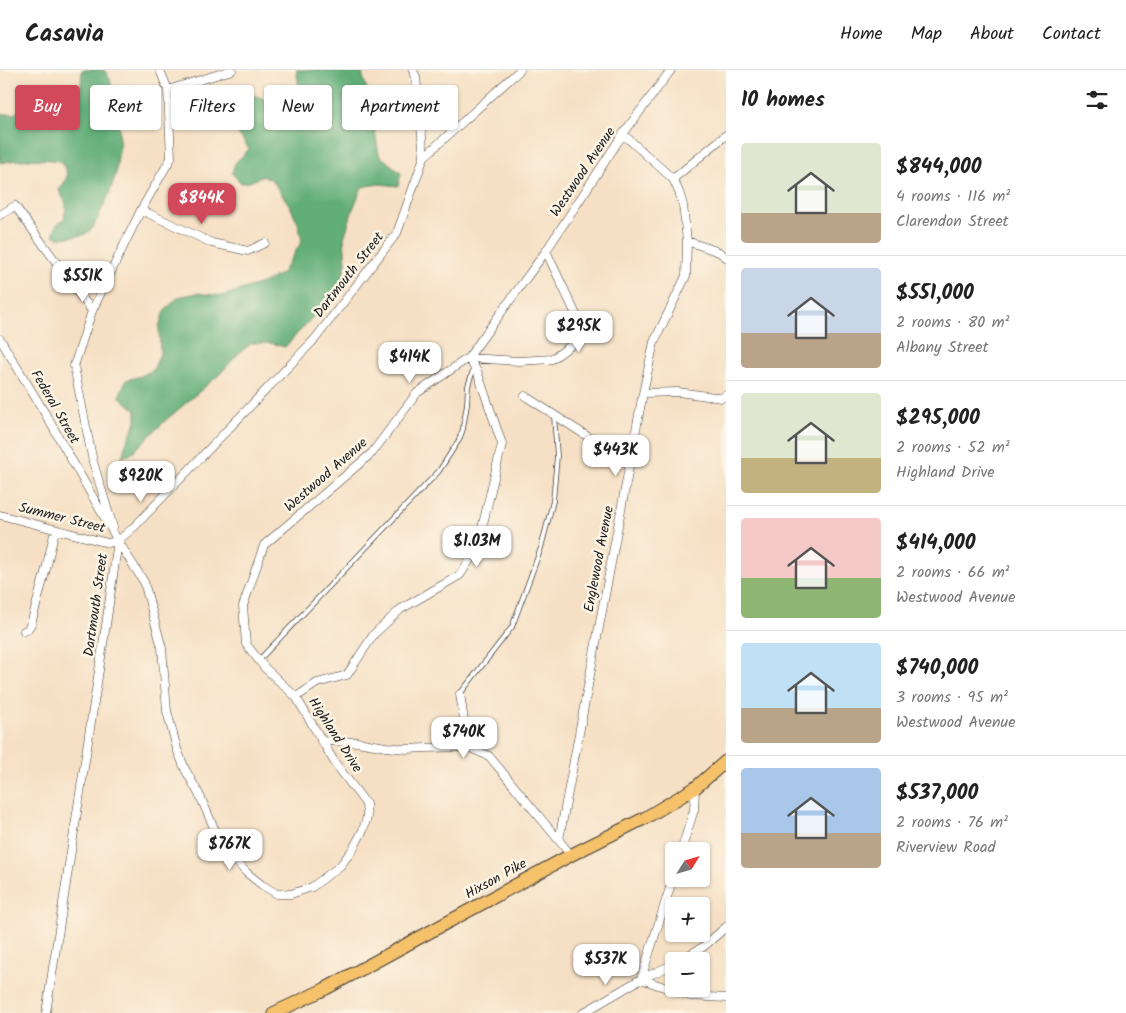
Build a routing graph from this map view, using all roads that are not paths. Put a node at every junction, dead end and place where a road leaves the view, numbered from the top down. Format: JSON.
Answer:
{"nodes":[{"id":1,"x":160,"y":70,"type":"edge"},
{"id":2,"x":232,"y":70,"type":"edge"},
{"id":3,"x":413,"y":70,"type":"edge"},
{"id":4,"x":520,"y":70,"type":"edge"},
{"id":5,"x":671,"y":70,"type":"edge"},
{"id":6,"x":168,"y":90,"type":"junction"},
{"id":7,"x":623,"y":134,"type":"junction"},
{"id":8,"x":726,"y":135,"type":"edge"},
{"id":9,"x":424,"y":157,"type":"junction"},
{"id":10,"x":672,"y":179,"type":"junction"},
{"id":11,"x":141,"y":210,"type":"junction"},
{"id":12,"x":0,"y":215,"type":"edge"},
{"id":13,"x":688,"y":242,"type":"junction"},
{"id":14,"x":265,"y":243,"type":"dead end"},
{"id":15,"x":546,"y":251,"type":"junction"},
{"id":16,"x":726,"y":257,"type":"edge"},
{"id":17,"x":92,"y":311,"type":"junction"},
{"id":18,"x":0,"y":339,"type":"edge"},
{"id":19,"x":468,"y":358,"type":"junction"},
{"id":20,"x":474,"y":367,"type":"junction"},
{"id":21,"x":642,"y":393,"type":"junction"},
{"id":22,"x":726,"y":395,"type":"edge"},
{"id":23,"x":525,"y":396,"type":"dead end"},
{"id":24,"x":554,"y":415,"type":"junction"},
{"id":25,"x":630,"y":464,"type":"junction"},
{"id":26,"x":0,"y":515,"type":"edge"},
{"id":27,"x":55,"y":530,"type":"junction"},
{"id":28,"x":118,"y":541,"type":"junction"},
{"id":29,"x":24,"y":631,"type":"dead end"},
{"id":30,"x":259,"y":660,"type":"junction"},
{"id":31,"x":460,"y":694,"type":"joint"},
{"id":32,"x":296,"y":697,"type":"junction"},
{"id":33,"x":321,"y":741,"type":"junction"},
{"id":34,"x":468,"y":747,"type":"junction"},
{"id":35,"x":726,"y":761,"type":"edge"},
{"id":36,"x":695,"y":788,"type":"junction"},
{"id":37,"x":559,"y":840,"type":"junction"},
{"id":38,"x":684,"y":842,"type":"edge"},
{"id":39,"x":571,"y":855,"type":"junction"},
{"id":40,"x":670,"y":888,"type":"edge"},
{"id":41,"x":726,"y":927,"type":"edge"},
{"id":42,"x":694,"y":952,"type":"edge"},
{"id":43,"x":665,"y":968,"type":"edge"},
{"id":44,"x":641,"y":979,"type":"junction"},
{"id":45,"x":726,"y":998,"type":"edge"},
{"id":46,"x":46,"y":1013,"type":"edge"},
{"id":47,"x":274,"y":1013,"type":"edge"},
{"id":48,"x":583,"y":1013,"type":"edge"}],
"edges":[{"from":1,"to":6,"type":"street"},
{"from":2,"to":6,"type":"street"},
{"from":3,"to":9,"type":"street","name":"Dartmouth Street"},
{"from":4,"to":9,"type":"street"},
{"from":5,"to":7,"type":"street","name":"Westwood Avenue"},
{"from":6,"to":11,"type":"street"},
{"from":7,"to":10,"type":"street","name":"Englewood Avenue"},
{"from":7,"to":15,"type":"street","name":"Westwood Avenue"},
{"from":8,"to":10,"type":"street"},
{"from":9,"to":28,"type":"street","name":"Dartmouth Street"},
{"from":10,"to":13,"type":"street","name":"Englewood Avenue"},
{"from":11,"to":14,"type":"street"},
{"from":11,"to":17,"type":"street"},
{"from":12,"to":17,"type":"street"},
{"from":13,"to":16,"type":"street"},
{"from":13,"to":21,"type":"street","name":"Englewood Avenue"},
{"from":15,"to":19,"type":"street","name":"Westwood Avenue"},
{"from":15,"to":19,"type":"street"},
{"from":17,"to":28,"type":"street"},
{"from":18,"to":28,"type":"street","name":"Federal Street"},
{"from":19,"to":20,"type":"street","name":"Highland Drive"},
{"from":19,"to":30,"type":"street","name":"Westwood Avenue"},
{"from":20,"to":30,"type":"lane"},
{"from":20,"to":32,"type":"street","name":"Highland Drive"},
{"from":21,"to":22,"type":"street"},
{"from":21,"to":25,"type":"street","name":"Englewood Avenue"},
{"from":23,"to":24,"type":"street"},
{"from":24,"to":25,"type":"street"},
{"from":24,"to":31,"type":"lane"},
{"from":25,"to":37,"type":"street","name":"Englewood Avenue"},
{"from":26,"to":27,"type":"street","name":"Summer Street"},
{"from":27,"to":28,"type":"street","name":"Summer Street"},
{"from":27,"to":29,"type":"street"},
{"from":28,"to":33,"type":"street","name":"Highland Drive"},
{"from":28,"to":46,"type":"street","name":"Dartmouth Street"},
{"from":30,"to":32,"type":"street","name":"Westwood Avenue"},
{"from":31,"to":34,"type":"street"},
{"from":32,"to":33,"type":"street","name":"Highland Drive"},
{"from":33,"to":34,"type":"street"},
{"from":34,"to":37,"type":"street"},
{"from":35,"to":36,"type":"main road","name":"Hixson Pike"},
{"from":36,"to":38,"type":"street"},
{"from":36,"to":39,"type":"main road","name":"Hixson Pike"},
{"from":37,"to":39,"type":"street"},
{"from":39,"to":47,"type":"main road","name":"Hixson Pike"},
{"from":40,"to":44,"type":"street"},
{"from":41,"to":42,"type":"street"},
{"from":43,"to":44,"type":"street"},
{"from":44,"to":45,"type":"street"},
{"from":44,"to":48,"type":"street"}]}
